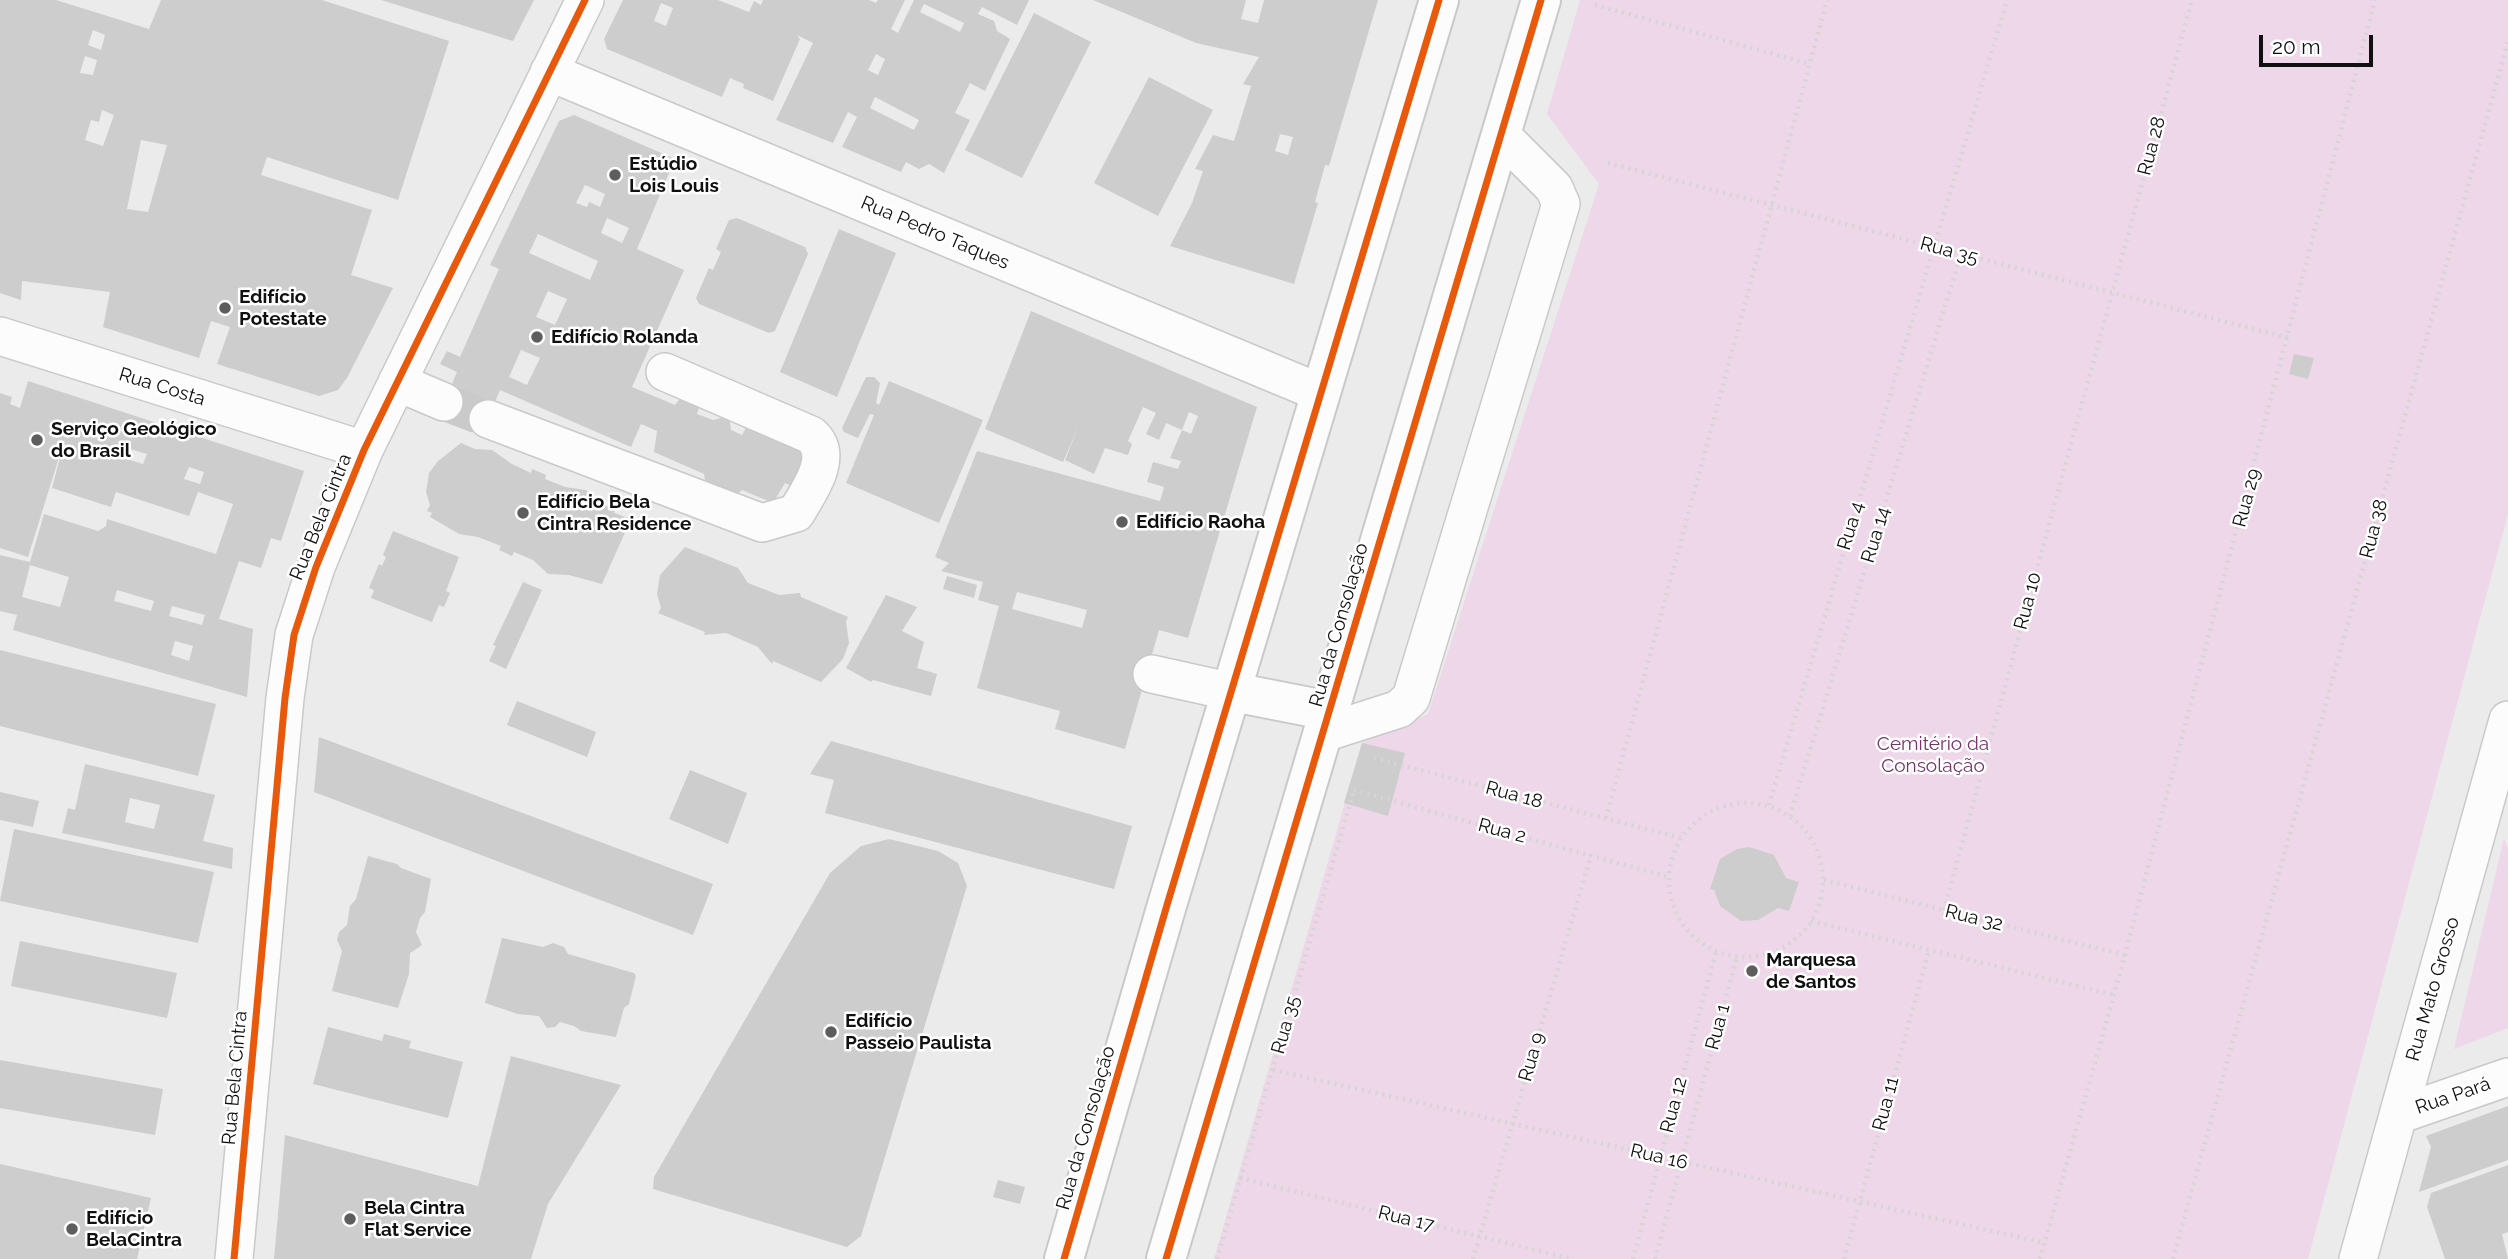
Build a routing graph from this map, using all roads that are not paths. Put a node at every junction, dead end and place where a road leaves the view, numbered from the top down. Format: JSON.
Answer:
{"nodes":[{"id":1,"x":584,"y":0,"type":"edge"},
{"id":2,"x":1439,"y":0,"type":"edge"},
{"id":3,"x":1541,"y":0,"type":"edge"},
{"id":4,"x":549,"y":72,"type":"junction"},
{"id":5,"x":1501,"y":135,"type":"junction"},
{"id":6,"x":0,"y":336,"type":"edge"},
{"id":7,"x":665,"y":372,"type":"dead end"},
{"id":8,"x":397,"y":382,"type":"junction"},
{"id":9,"x":1321,"y":393,"type":"junction"},
{"id":10,"x":444,"y":402,"type":"tunnel mouth"},
{"id":11,"x":488,"y":419,"type":"tunnel mouth"},
{"id":12,"x":364,"y":450,"type":"junction"},
{"id":13,"x":1152,"y":674,"type":"dead end"},
{"id":14,"x":1233,"y":692,"type":"junction"},
{"id":15,"x":2508,"y":720,"type":"edge"},
{"id":16,"x":1327,"y":722,"type":"junction"},
{"id":17,"x":2508,"y":1077,"type":"edge"},
{"id":18,"x":2398,"y":1115,"type":"junction"},
{"id":19,"x":234,"y":1259,"type":"edge"},
{"id":20,"x":1064,"y":1259,"type":"edge"},
{"id":21,"x":1166,"y":1259,"type":"edge"},
{"id":22,"x":2358,"y":1259,"type":"edge"}],
"edges":[{"from":1,"to":4,"type":"street","name":"Rua Bela Cintra"},
{"from":2,"to":9,"type":"main road","name":"Rua da Consolação"},
{"from":3,"to":5,"type":"main road","name":"Rua da Consolação"},
{"from":4,"to":8,"type":"street","name":"Rua Bela Cintra"},
{"from":4,"to":9,"type":"street","name":"Rua Pedro Taques"},
{"from":5,"to":16,"type":"main road","name":"Rua da Consolação"},
{"from":5,"to":16,"type":"street"},
{"from":6,"to":12,"type":"street","name":"Rua Costa"},
{"from":7,"to":11,"type":"street"},
{"from":8,"to":10,"type":"street"},
{"from":8,"to":12,"type":"street","name":"Rua Bela Cintra"},
{"from":9,"to":14,"type":"main road","name":"Rua da Consolação"},
{"from":12,"to":19,"type":"street","name":"Rua Bela Cintra"},
{"from":13,"to":14,"type":"street"},
{"from":14,"to":16,"type":"main road"},
{"from":14,"to":20,"type":"main road","name":"Rua da Consolação"},
{"from":15,"to":18,"type":"street","name":"Rua Mato Grosso"},
{"from":16,"to":21,"type":"main road","name":"Rua da Consolação"},
{"from":17,"to":18,"type":"street","name":"Rua Pará"},
{"from":18,"to":22,"type":"street","name":"Rua Mato Grosso"}]}
